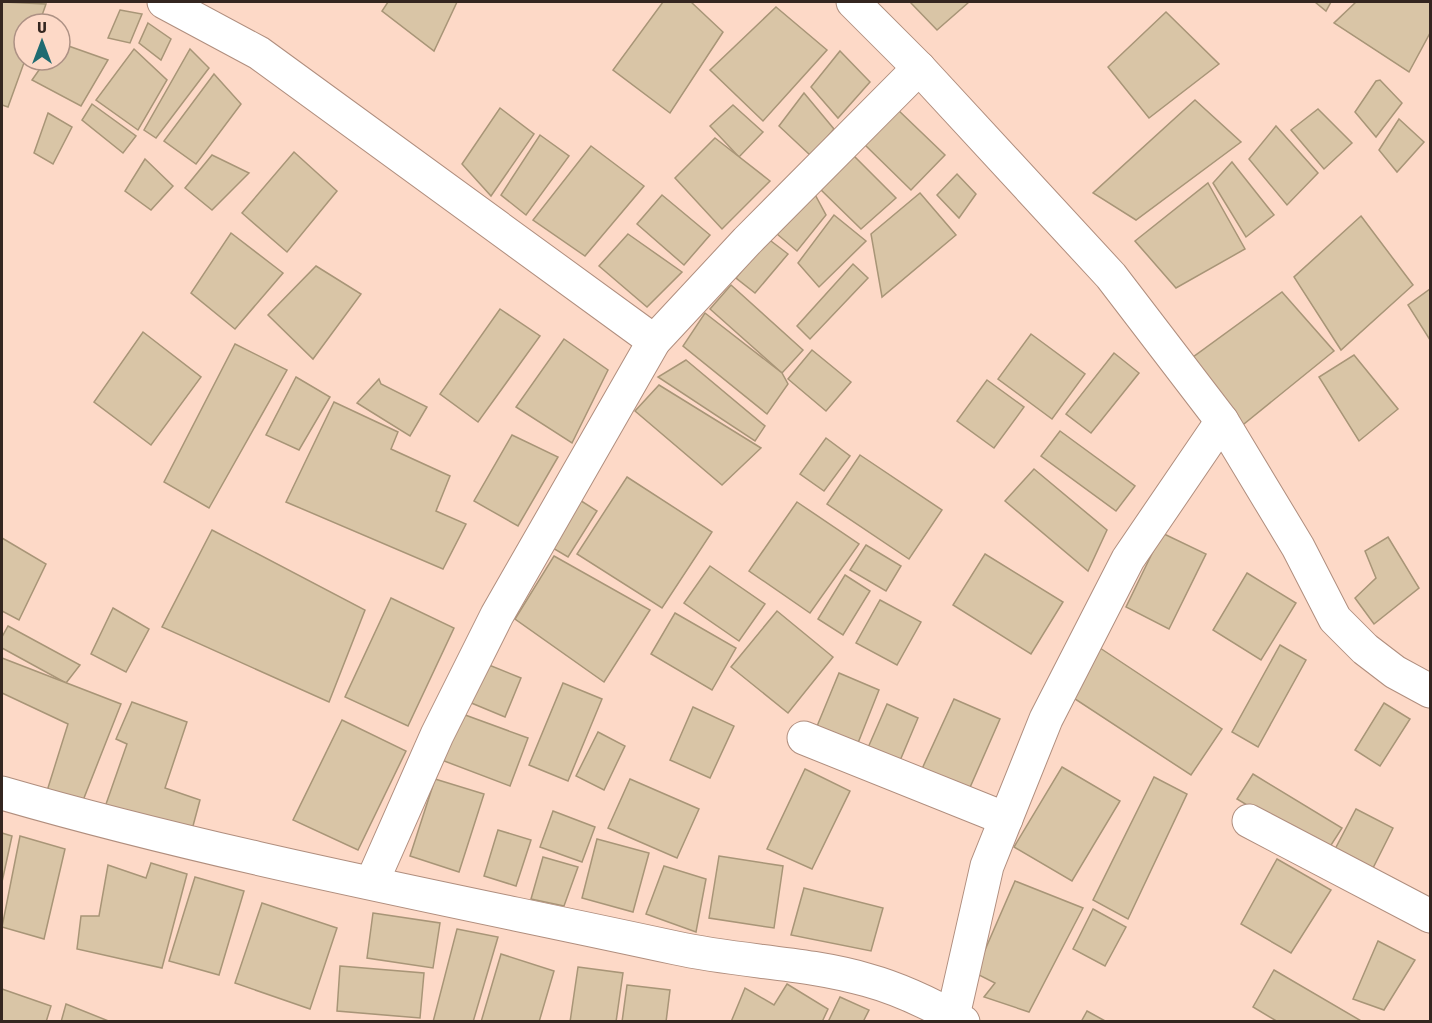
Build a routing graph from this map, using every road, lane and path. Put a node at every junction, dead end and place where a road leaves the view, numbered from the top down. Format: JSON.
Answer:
{"nodes":[{"id":1,"x":164,"y":2,"type":"edge"},
{"id":2,"x":853,"y":2,"type":"edge"},
{"id":3,"x":919,"y":69,"type":"junction"},
{"id":4,"x":654,"y":341,"type":"junction"},
{"id":5,"x":1222,"y":421,"type":"junction"},
{"id":6,"x":1431,"y":691,"type":"edge"},
{"id":7,"x":804,"y":738,"type":"dead end"},
{"id":8,"x":2,"y":793,"type":"edge"},
{"id":9,"x":1006,"y":819,"type":"junction"},
{"id":10,"x":1249,"y":821,"type":"dead end"},
{"id":11,"x":372,"y":882,"type":"junction"},
{"id":12,"x":1431,"y":916,"type":"edge"},
{"id":13,"x":958,"y":1018,"type":"edge"}],
"edges":[{"from":1,"to":4,"type":"street"},
{"from":2,"to":3,"type":"street"},
{"from":3,"to":4,"type":"street"},
{"from":3,"to":5,"type":"street"},
{"from":4,"to":11,"type":"street"},
{"from":5,"to":6,"type":"street"},
{"from":5,"to":9,"type":"street"},
{"from":7,"to":9,"type":"street"},
{"from":8,"to":11,"type":"street"},
{"from":9,"to":13,"type":"street"},
{"from":10,"to":12,"type":"street"},
{"from":11,"to":13,"type":"street"}]}
